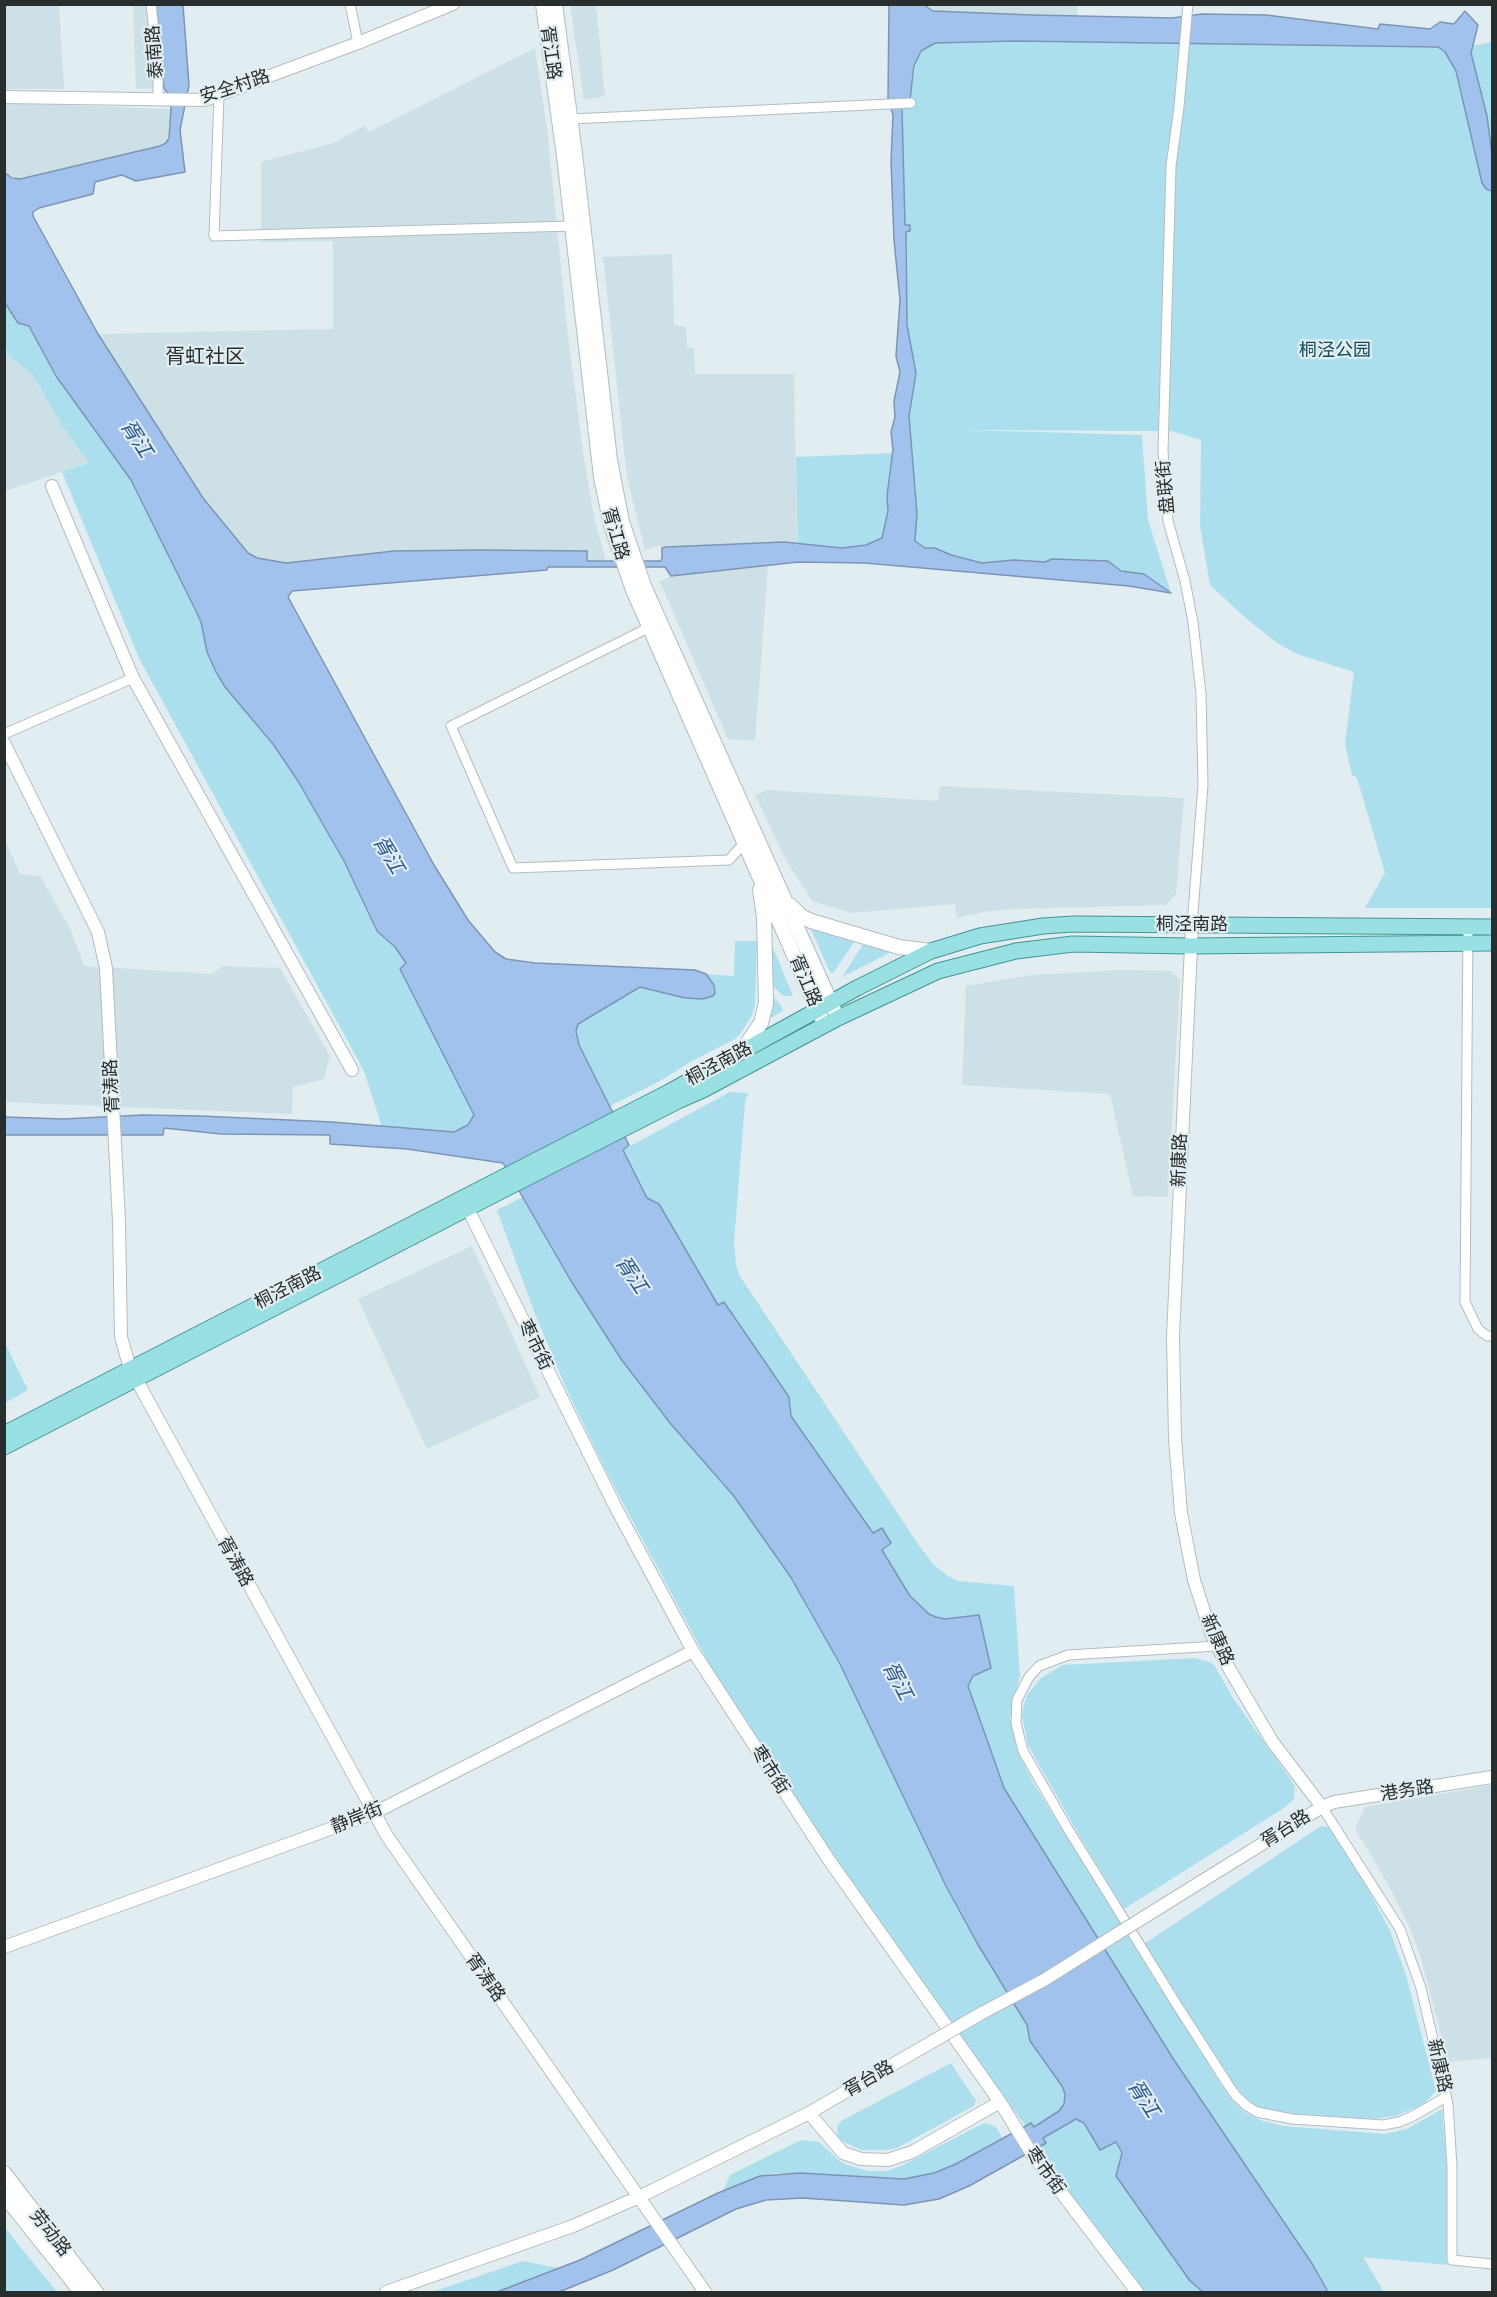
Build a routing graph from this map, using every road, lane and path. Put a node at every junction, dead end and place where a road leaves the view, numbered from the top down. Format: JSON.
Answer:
{"nodes":[{"id":1,"x":151,"y":4,"type":"edge"},
{"id":2,"x":350,"y":4,"type":"edge"},
{"id":3,"x":453,"y":4,"type":"edge"},
{"id":4,"x":543,"y":4,"type":"edge"},
{"id":5,"x":555,"y":4,"type":"edge"},
{"id":6,"x":1188,"y":4,"type":"edge"},
{"id":7,"x":358,"y":43,"type":"junction"},
{"id":8,"x":219,"y":96,"type":"junction"},
{"id":9,"x":4,"y":97,"type":"edge"},
{"id":10,"x":162,"y":100,"type":"junction"},
{"id":11,"x":911,"y":103,"type":"dead end"},
{"id":12,"x":571,"y":119,"type":"junction"},
{"id":13,"x":572,"y":226,"type":"junction"},
{"id":14,"x":52,"y":486,"type":"dead end"},
{"id":15,"x":613,"y":508,"type":"junction"},
{"id":16,"x":645,"y":601,"type":"junction"},
{"id":17,"x":650,"y":627,"type":"junction"},
{"id":18,"x":133,"y":678,"type":"junction"},
{"id":19,"x":4,"y":734,"type":"edge"},
{"id":20,"x":4,"y":743,"type":"edge"},
{"id":21,"x":745,"y":842,"type":"junction"},
{"id":22,"x":758,"y":873,"type":"junction"},
{"id":23,"x":784,"y":900,"type":"junction"},
{"id":24,"x":1192,"y":925,"type":"junction"},
{"id":25,"x":1468,"y":927,"type":"junction"},
{"id":26,"x":1492,"y":927,"type":"edge"},
{"id":27,"x":1468,"y":942,"type":"junction"},
{"id":28,"x":1492,"y":943,"type":"edge"},
{"id":29,"x":1189,"y":946,"type":"junction"},
{"id":30,"x":931,"y":951,"type":"junction"},
{"id":31,"x":824,"y":1007,"type":"junction"},
{"id":32,"x":831,"y":1022,"type":"junction"},
{"id":33,"x":742,"y":1051,"type":"junction"},
{"id":34,"x":352,"y":1070,"type":"dead end"},
{"id":35,"x":628,"y":1120,"type":"junction"},
{"id":36,"x":507,"y":1182,"type":"junction"},
{"id":37,"x":468,"y":1209,"type":"junction"},
{"id":38,"x":1492,"y":1336,"type":"edge"},
{"id":39,"x":133,"y":1374,"type":"junction"},
{"id":40,"x":4,"y":1434,"type":"edge"},
{"id":41,"x":4,"y":1447,"type":"edge"},
{"id":42,"x":1217,"y":1646,"type":"junction"},
{"id":43,"x":693,"y":1651,"type":"junction"},
{"id":44,"x":1492,"y":1777,"type":"edge"},
{"id":45,"x":1322,"y":1807,"type":"junction"},
{"id":46,"x":374,"y":1813,"type":"junction"},
{"id":47,"x":4,"y":1947,"type":"edge"},
{"id":48,"x":1446,"y":2097,"type":"junction"},
{"id":49,"x":1000,"y":2102,"type":"junction"},
{"id":50,"x":809,"y":2113,"type":"junction"},
{"id":51,"x":4,"y":2173,"type":"edge"},
{"id":52,"x":4,"y":2195,"type":"edge"},
{"id":53,"x":639,"y":2197,"type":"junction"},
{"id":54,"x":1492,"y":2264,"type":"edge"},
{"id":55,"x":81,"y":2292,"type":"edge"},
{"id":56,"x":96,"y":2292,"type":"edge"},
{"id":57,"x":386,"y":2292,"type":"edge"},
{"id":58,"x":705,"y":2292,"type":"edge"},
{"id":59,"x":1137,"y":2292,"type":"edge"}],
"edges":[{"from":1,"to":10,"type":"street","name":"泰南路"},
{"from":2,"to":7,"type":"street"},
{"from":3,"to":7,"type":"street","name":"安全村路"},
{"from":4,"to":13,"type":"main road","name":"胥江路"},
{"from":5,"to":12,"type":"main road","name":"胥江路"},
{"from":6,"to":24,"type":"street","name":"盘联街"},
{"from":7,"to":8,"type":"street","name":"安全村路"},
{"from":8,"to":10,"type":"street","name":"安全村路"},
{"from":8,"to":13,"type":"street"},
{"from":9,"to":10,"type":"street","name":"安全村路"},
{"from":11,"to":12,"type":"street"},
{"from":12,"to":15,"type":"main road","name":"胥江路"},
{"from":13,"to":15,"type":"main road","name":"胥江路"},
{"from":14,"to":18,"type":"street"},
{"from":15,"to":16,"type":"main road","name":"胥江路"},
{"from":16,"to":17,"type":"main road","name":"胥江路"},
{"from":16,"to":23,"type":"main road","name":"胥江路"},
{"from":17,"to":21,"type":"main road","name":"胥江路"},
{"from":17,"to":21,"type":"street"},
{"from":18,"to":19,"type":"street"},
{"from":18,"to":34,"type":"street"},
{"from":20,"to":39,"type":"street","name":"胥涛路"},
{"from":21,"to":22,"type":"main road","name":"胥江路"},
{"from":22,"to":31,"type":"main road","name":"胥江路"},
{"from":22,"to":33,"type":"main road"},
{"from":23,"to":30,"type":"main road"},
{"from":23,"to":31,"type":"main road","name":"胥江路"},
{"from":24,"to":25,"type":"main road","name":"桐泾南路"},
{"from":24,"to":29,"type":"street","name":"新康路"},
{"from":24,"to":30,"type":"main road","name":"桐泾南路"},
{"from":25,"to":26,"type":"main road","name":"桐泾南路"},
{"from":25,"to":27,"type":"street"},
{"from":27,"to":28,"type":"main road","name":"桐泾南路"},
{"from":27,"to":29,"type":"main road","name":"桐泾南路"},
{"from":27,"to":38,"type":"street"},
{"from":29,"to":32,"type":"main road","name":"桐泾南路"},
{"from":29,"to":42,"type":"street","name":"新康路"},
{"from":30,"to":31,"type":"main road","name":"桐泾南路"},
{"from":31,"to":32,"type":"main road","name":"胥江路"},
{"from":31,"to":33,"type":"main road","name":"桐泾南路"},
{"from":32,"to":35,"type":"main road","name":"桐泾南路"},
{"from":33,"to":35,"type":"main road","name":"桐泾南路"},
{"from":35,"to":36,"type":"main road","name":"桐泾南路"},
{"from":36,"to":37,"type":"main road","name":"桐泾南路"},
{"from":36,"to":39,"type":"main road","name":"桐泾南路"},
{"from":37,"to":39,"type":"main road","name":"桐泾南路"},
{"from":37,"to":43,"type":"street","name":"枣市街"},
{"from":39,"to":40,"type":"main road","name":"桐泾南路"},
{"from":39,"to":41,"type":"main road","name":"桐泾南路"},
{"from":39,"to":46,"type":"street","name":"胥涛路"},
{"from":42,"to":45,"type":"street","name":"新康路"},
{"from":42,"to":48,"type":"street"},
{"from":43,"to":46,"type":"street","name":"静岸街"},
{"from":43,"to":49,"type":"street","name":"枣市街"},
{"from":44,"to":45,"type":"street","name":"港务路"},
{"from":45,"to":48,"type":"street","name":"新康路"},
{"from":45,"to":50,"type":"street","name":"胥台路","bridge":true},
{"from":46,"to":47,"type":"street","name":"静岸街"},
{"from":46,"to":53,"type":"street","name":"胥涛路"},
{"from":48,"to":54,"type":"street","name":"新康路"},
{"from":49,"to":50,"type":"street"},
{"from":49,"to":59,"type":"street","name":"枣市街"},
{"from":50,"to":53,"type":"street","name":"胥台路"},
{"from":51,"to":56,"type":"main road","name":"劳动路"},
{"from":52,"to":55,"type":"main road","name":"劳动路"},
{"from":53,"to":57,"type":"street","name":"胥台路"},
{"from":53,"to":58,"type":"street","name":"胥涛路"}]}
